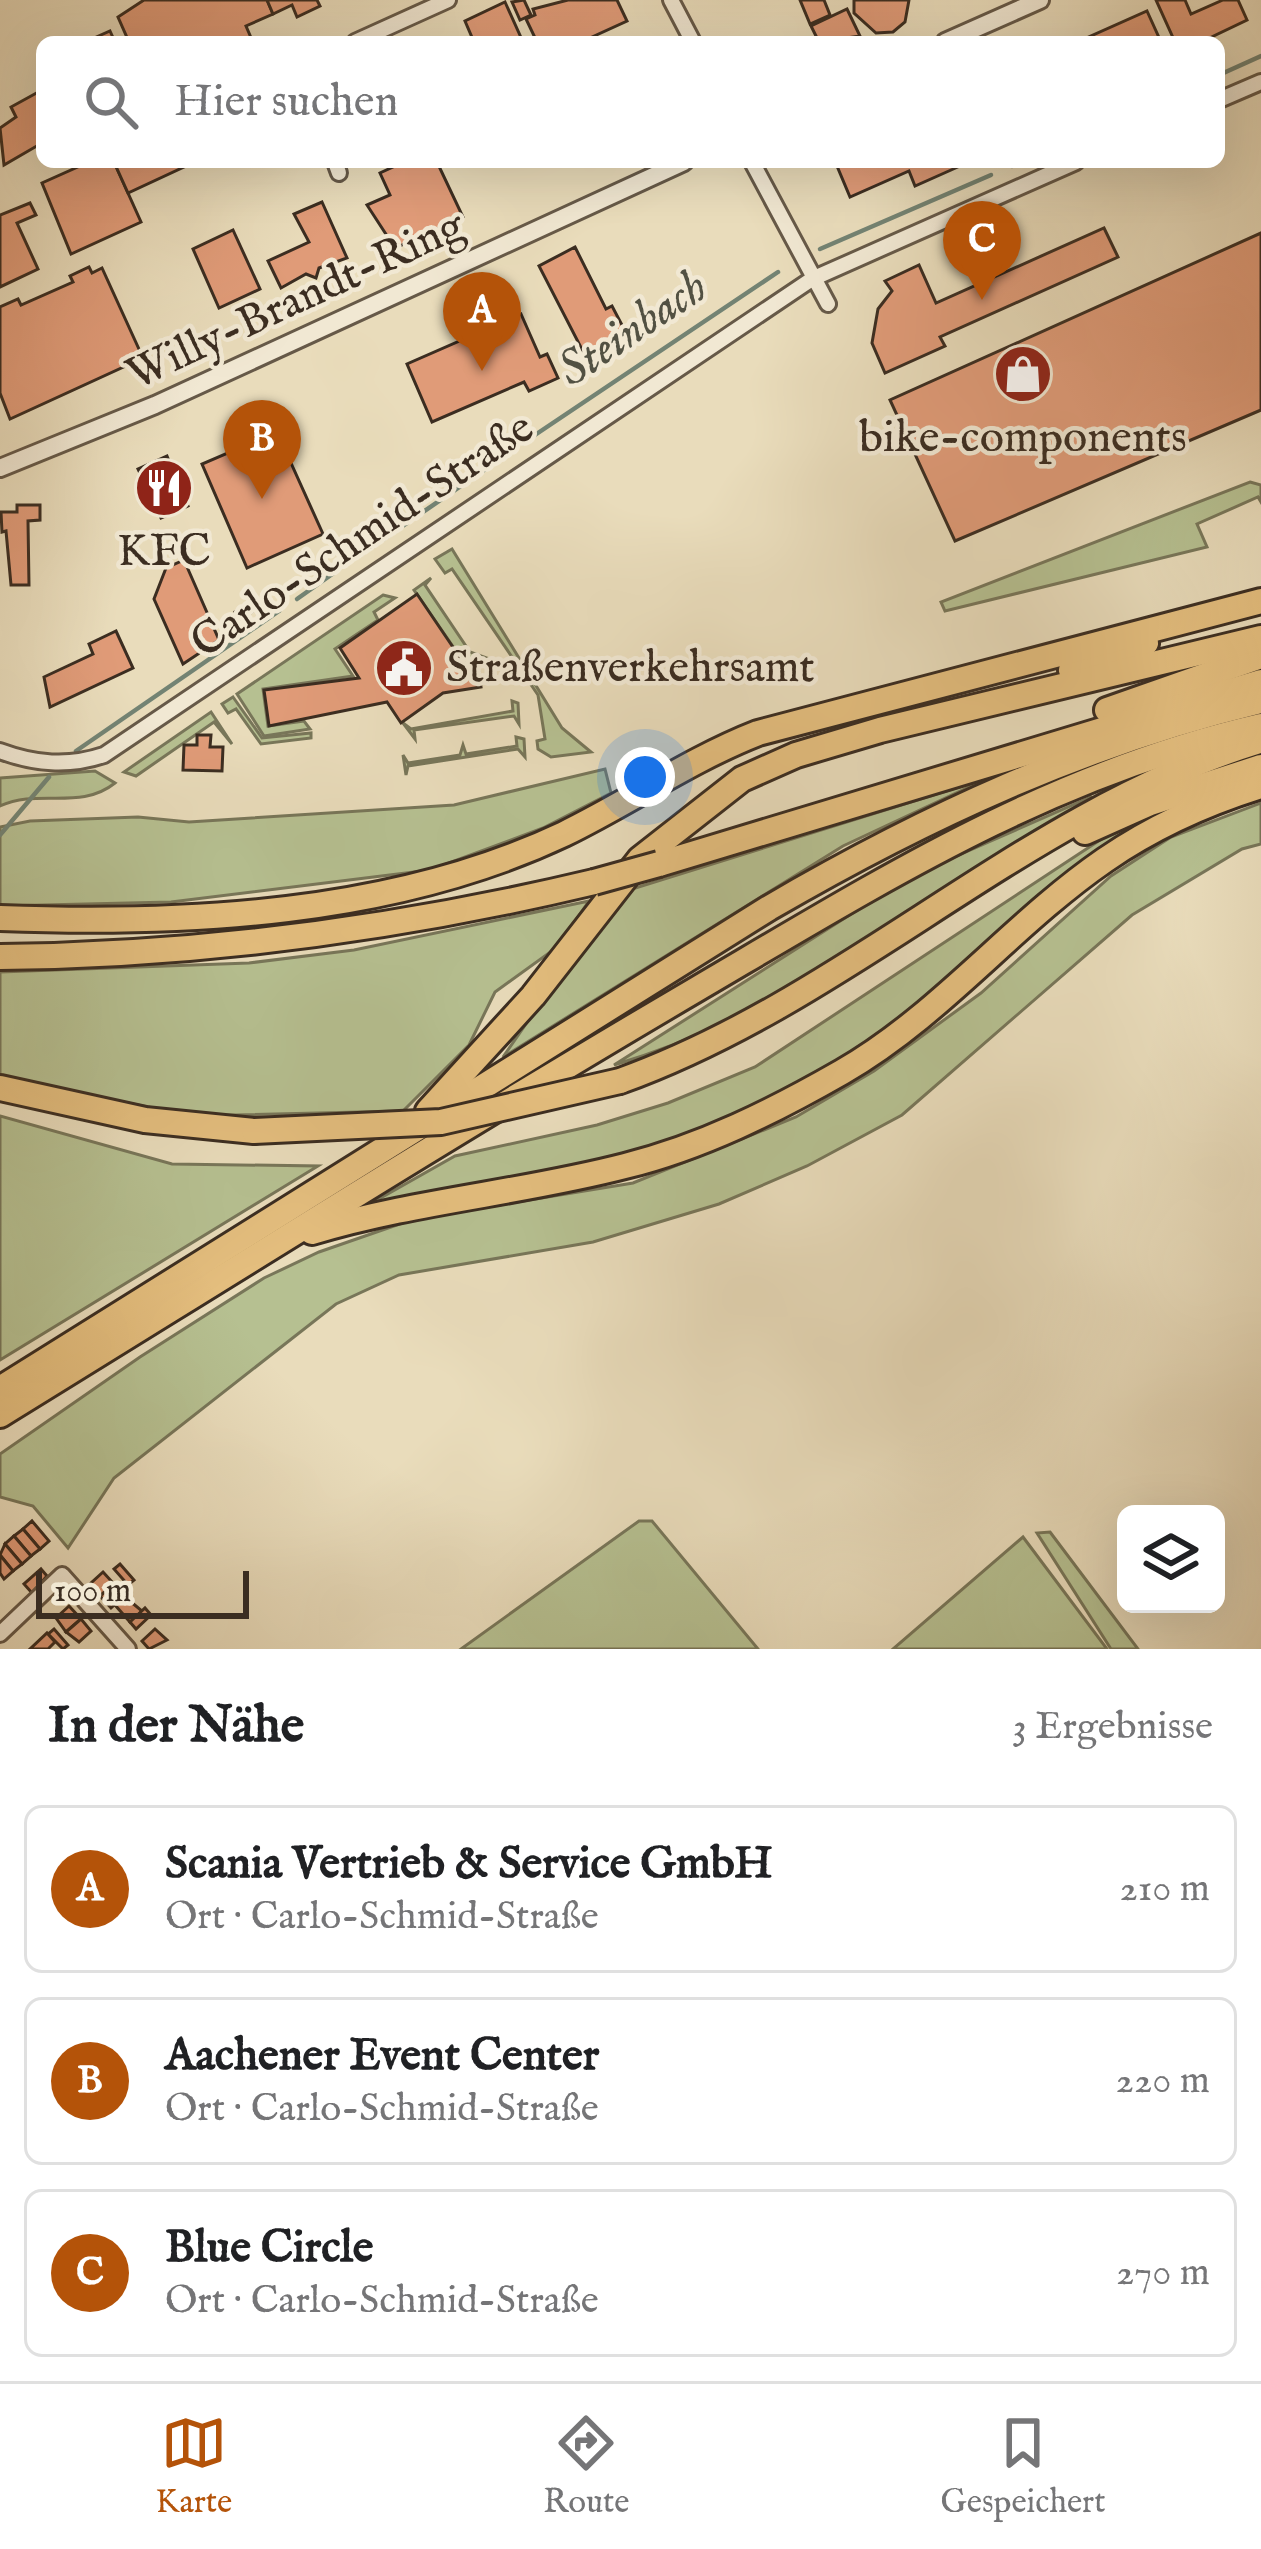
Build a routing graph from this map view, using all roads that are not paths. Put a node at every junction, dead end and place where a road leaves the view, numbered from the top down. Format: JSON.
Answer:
{"nodes":[{"id":1,"x":448,"y":0,"type":"edge"},
{"id":2,"x":671,"y":0,"type":"edge"},
{"id":3,"x":1040,"y":0,"type":"edge"},
{"id":4,"x":368,"y":36,"type":"edge"},
{"id":5,"x":690,"y":36,"type":"edge"},
{"id":6,"x":959,"y":36,"type":"edge"},
{"id":7,"x":1261,"y":82,"type":"edge"},
{"id":8,"x":1225,"y":97,"type":"edge"},
{"id":9,"x":671,"y":168,"type":"edge"},
{"id":10,"x":755,"y":168,"type":"edge"},
{"id":11,"x":1062,"y":168,"type":"edge"},
{"id":12,"x":812,"y":279,"type":"junction"},
{"id":13,"x":828,"y":304,"type":"dead end"},
{"id":14,"x":0,"y":467,"type":"edge"},
{"id":15,"x":1261,"y":602,"type":"edge"},
{"id":16,"x":1261,"y":638,"type":"edge"},
{"id":17,"x":1261,"y":656,"type":"edge"},
{"id":18,"x":1261,"y":682,"type":"edge"},
{"id":19,"x":1261,"y":701,"type":"edge"},
{"id":20,"x":947,"y":715,"type":"junction"},
{"id":21,"x":1261,"y":726,"type":"edge"},
{"id":22,"x":1261,"y":741,"type":"edge"},
{"id":23,"x":0,"y":751,"type":"edge"},
{"id":24,"x":1012,"y":753,"type":"junction"},
{"id":25,"x":1261,"y":767,"type":"edge"},
{"id":26,"x":1261,"y":786,"type":"edge"},
{"id":27,"x":969,"y":888,"type":"junction"},
{"id":28,"x":0,"y":918,"type":"edge"},
{"id":29,"x":0,"y":957,"type":"edge"},
{"id":30,"x":0,"y":1088,"type":"edge"},
{"id":31,"x":392,"y":1145,"type":"junction"},
{"id":32,"x":281,"y":1241,"type":"junction"},
{"id":33,"x":0,"y":1389,"type":"edge"},
{"id":34,"x":0,"y":1415,"type":"edge"},
{"id":35,"x":0,"y":1634,"type":"edge"},
{"id":36,"x":128,"y":1649,"type":"edge"}],
"edges":[{"from":1,"to":4,"type":"street"},
{"from":2,"to":5,"type":"street"},
{"from":3,"to":6,"type":"street"},
{"from":7,"to":8,"type":"street"},
{"from":9,"to":14,"type":"street","name":"Willy-Brandt-Ring"},
{"from":10,"to":12,"type":"street"},
{"from":11,"to":12,"type":"street","name":"Carlo-Schmid-Straße"},
{"from":12,"to":13,"type":"street"},
{"from":12,"to":23,"type":"street","name":"Carlo-Schmid-Straße"},
{"from":15,"to":20,"type":"highway"},
{"from":15,"to":28,"type":"highway"},
{"from":16,"to":20,"type":"highway"},
{"from":17,"to":24,"type":"highway"},
{"from":18,"to":24,"type":"highway"},
{"from":19,"to":31,"type":"highway"},
{"from":20,"to":31,"type":"highway"},
{"from":21,"to":32,"type":"highway"},
{"from":22,"to":27,"type":"highway"},
{"from":24,"to":29,"type":"highway","bridge":true},
{"from":25,"to":27,"type":"highway"},
{"from":26,"to":32,"type":"highway"},
{"from":27,"to":30,"type":"highway","bridge":true},
{"from":31,"to":33,"type":"highway"},
{"from":32,"to":34,"type":"highway"},
{"from":35,"to":36,"type":"street"}]}
